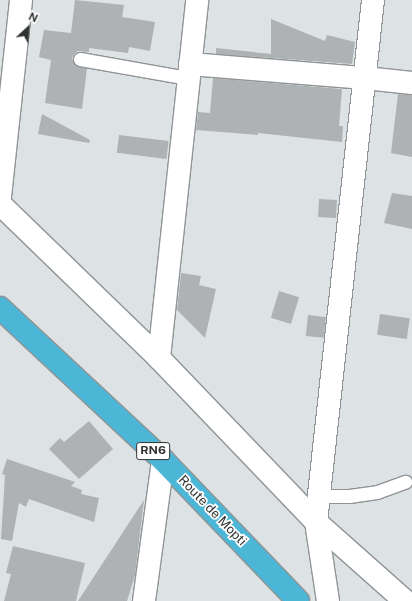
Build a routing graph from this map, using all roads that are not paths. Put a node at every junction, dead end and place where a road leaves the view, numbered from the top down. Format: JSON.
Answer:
{"nodes":[{"id":1,"x":20,"y":0,"type":"edge"},
{"id":2,"x":197,"y":0,"type":"edge"},
{"id":3,"x":373,"y":0,"type":"edge"},
{"id":4,"x":80,"y":59,"type":"dead end"},
{"id":5,"x":189,"y":71,"type":"junction"},
{"id":6,"x":365,"y":78,"type":"junction"},
{"id":7,"x":412,"y":84,"type":"edge"},
{"id":8,"x":0,"y":197,"type":"edge"},
{"id":9,"x":0,"y":204,"type":"edge"},
{"id":10,"x":0,"y":308,"type":"edge"},
{"id":11,"x":159,"y":358,"type":"junction"},
{"id":12,"x":163,"y":460,"type":"junction"},
{"id":13,"x":405,"y":482,"type":"dead end"},
{"id":14,"x":319,"y":496,"type":"junction"},
{"id":15,"x":316,"y":522,"type":"junction"},
{"id":16,"x":144,"y":601,"type":"edge"},
{"id":17,"x":298,"y":601,"type":"edge"},
{"id":18,"x":328,"y":601,"type":"edge"},
{"id":19,"x":405,"y":601,"type":"edge"}],
"edges":[{"from":1,"to":8,"type":"street"},
{"from":2,"to":5,"type":"street"},
{"from":3,"to":6,"type":"street"},
{"from":4,"to":5,"type":"lane"},
{"from":5,"to":6,"type":"street"},
{"from":5,"to":11,"type":"street"},
{"from":6,"to":7,"type":"street"},
{"from":6,"to":14,"type":"street"},
{"from":9,"to":11,"type":"street"},
{"from":10,"to":12,"type":"highway","name":"Route de Mopti","number":"RN6"},
{"from":11,"to":15,"type":"street"},
{"from":12,"to":16,"type":"street"},
{"from":12,"to":17,"type":"highway","name":"Route de Mopti","number":"RN6"},
{"from":13,"to":14,"type":"lane"},
{"from":14,"to":15,"type":"street"},
{"from":15,"to":18,"type":"street"},
{"from":15,"to":19,"type":"street"}]}
